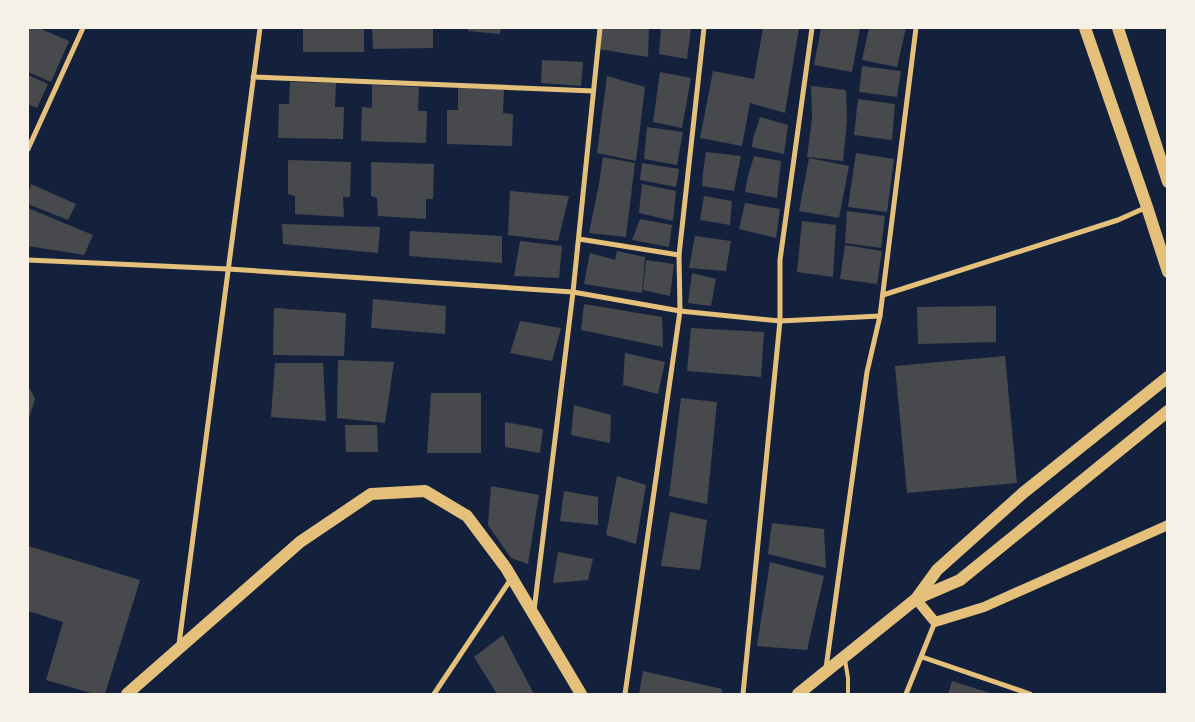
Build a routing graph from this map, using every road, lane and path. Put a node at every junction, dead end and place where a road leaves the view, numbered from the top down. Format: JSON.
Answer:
{"nodes":[{"id":1,"x":83,"y":28,"type":"edge"},
{"id":2,"x":260,"y":28,"type":"edge"},
{"id":3,"x":600,"y":28,"type":"edge"},
{"id":4,"x":704,"y":28,"type":"edge"},
{"id":5,"x":812,"y":28,"type":"edge"},
{"id":6,"x":916,"y":28,"type":"edge"},
{"id":7,"x":1085,"y":28,"type":"edge"},
{"id":8,"x":1118,"y":28,"type":"edge"},
{"id":9,"x":253,"y":77,"type":"junction"},
{"id":10,"x":593,"y":91,"type":"junction"},
{"id":11,"x":28,"y":149,"type":"edge"},
{"id":12,"x":1168,"y":182,"type":"edge"},
{"id":13,"x":1147,"y":207,"type":"junction"},
{"id":14,"x":579,"y":240,"type":"junction"},
{"id":15,"x":679,"y":255,"type":"junction"},
{"id":16,"x":28,"y":260,"type":"edge"},
{"id":17,"x":228,"y":269,"type":"junction"},
{"id":18,"x":1168,"y":272,"type":"edge"},
{"id":19,"x":574,"y":292,"type":"junction"},
{"id":20,"x":882,"y":295,"type":"junction"},
{"id":21,"x":680,"y":311,"type":"junction"},
{"id":22,"x":880,"y":316,"type":"junction"},
{"id":23,"x":780,"y":321,"type":"junction"},
{"id":24,"x":1168,"y":364,"type":"edge"},
{"id":25,"x":1164,"y":380,"type":"edge"},
{"id":26,"x":1168,"y":411,"type":"edge"},
{"id":27,"x":1168,"y":525,"type":"edge"},
{"id":28,"x":511,"y":578,"type":"junction"},
{"id":29,"x":916,"y":599,"type":"junction"},
{"id":30,"x":534,"y":616,"type":"junction"},
{"id":31,"x":934,"y":622,"type":"junction"},
{"id":32,"x":178,"y":650,"type":"junction"},
{"id":33,"x":922,"y":657,"type":"junction"},
{"id":34,"x":844,"y":658,"type":"junction"},
{"id":35,"x":826,"y":673,"type":"junction"},
{"id":36,"x":127,"y":694,"type":"edge"},
{"id":37,"x":434,"y":694,"type":"edge"},
{"id":38,"x":581,"y":694,"type":"edge"},
{"id":39,"x":625,"y":694,"type":"edge"},
{"id":40,"x":742,"y":694,"type":"edge"},
{"id":41,"x":798,"y":694,"type":"edge"},
{"id":42,"x":848,"y":694,"type":"edge"},
{"id":43,"x":906,"y":694,"type":"edge"},
{"id":44,"x":1030,"y":694,"type":"edge"}],
"edges":[{"from":1,"to":11,"type":"street"},
{"from":2,"to":9,"type":"street"},
{"from":3,"to":10,"type":"street"},
{"from":4,"to":15,"type":"street"},
{"from":5,"to":23,"type":"street"},
{"from":6,"to":20,"type":"street"},
{"from":7,"to":13,"type":"main road"},
{"from":8,"to":12,"type":"main road"},
{"from":9,"to":10,"type":"street"},
{"from":9,"to":17,"type":"street"},
{"from":10,"to":14,"type":"street"},
{"from":13,"to":18,"type":"main road"},
{"from":13,"to":20,"type":"street"},
{"from":14,"to":15,"type":"street"},
{"from":14,"to":19,"type":"street"},
{"from":15,"to":21,"type":"street"},
{"from":16,"to":17,"type":"street"},
{"from":17,"to":19,"type":"street"},
{"from":17,"to":32,"type":"street"},
{"from":19,"to":21,"type":"street"},
{"from":19,"to":30,"type":"street"},
{"from":20,"to":22,"type":"street"},
{"from":21,"to":23,"type":"street"},
{"from":21,"to":39,"type":"street"},
{"from":22,"to":23,"type":"street"},
{"from":22,"to":35,"type":"street"},
{"from":23,"to":40,"type":"street"},
{"from":24,"to":25,"type":"main road"},
{"from":25,"to":29,"type":"main road"},
{"from":26,"to":29,"type":"main road"},
{"from":27,"to":31,"type":"main road"},
{"from":28,"to":30,"type":"main road"},
{"from":28,"to":32,"type":"main road"},
{"from":28,"to":37,"type":"street"},
{"from":29,"to":31,"type":"main road"},
{"from":29,"to":34,"type":"main road"},
{"from":30,"to":38,"type":"main road"},
{"from":31,"to":33,"type":"street"},
{"from":32,"to":36,"type":"main road"},
{"from":33,"to":43,"type":"street"},
{"from":33,"to":44,"type":"street"},
{"from":34,"to":35,"type":"main road"},
{"from":34,"to":42,"type":"lane"},
{"from":35,"to":41,"type":"main road"}]}
